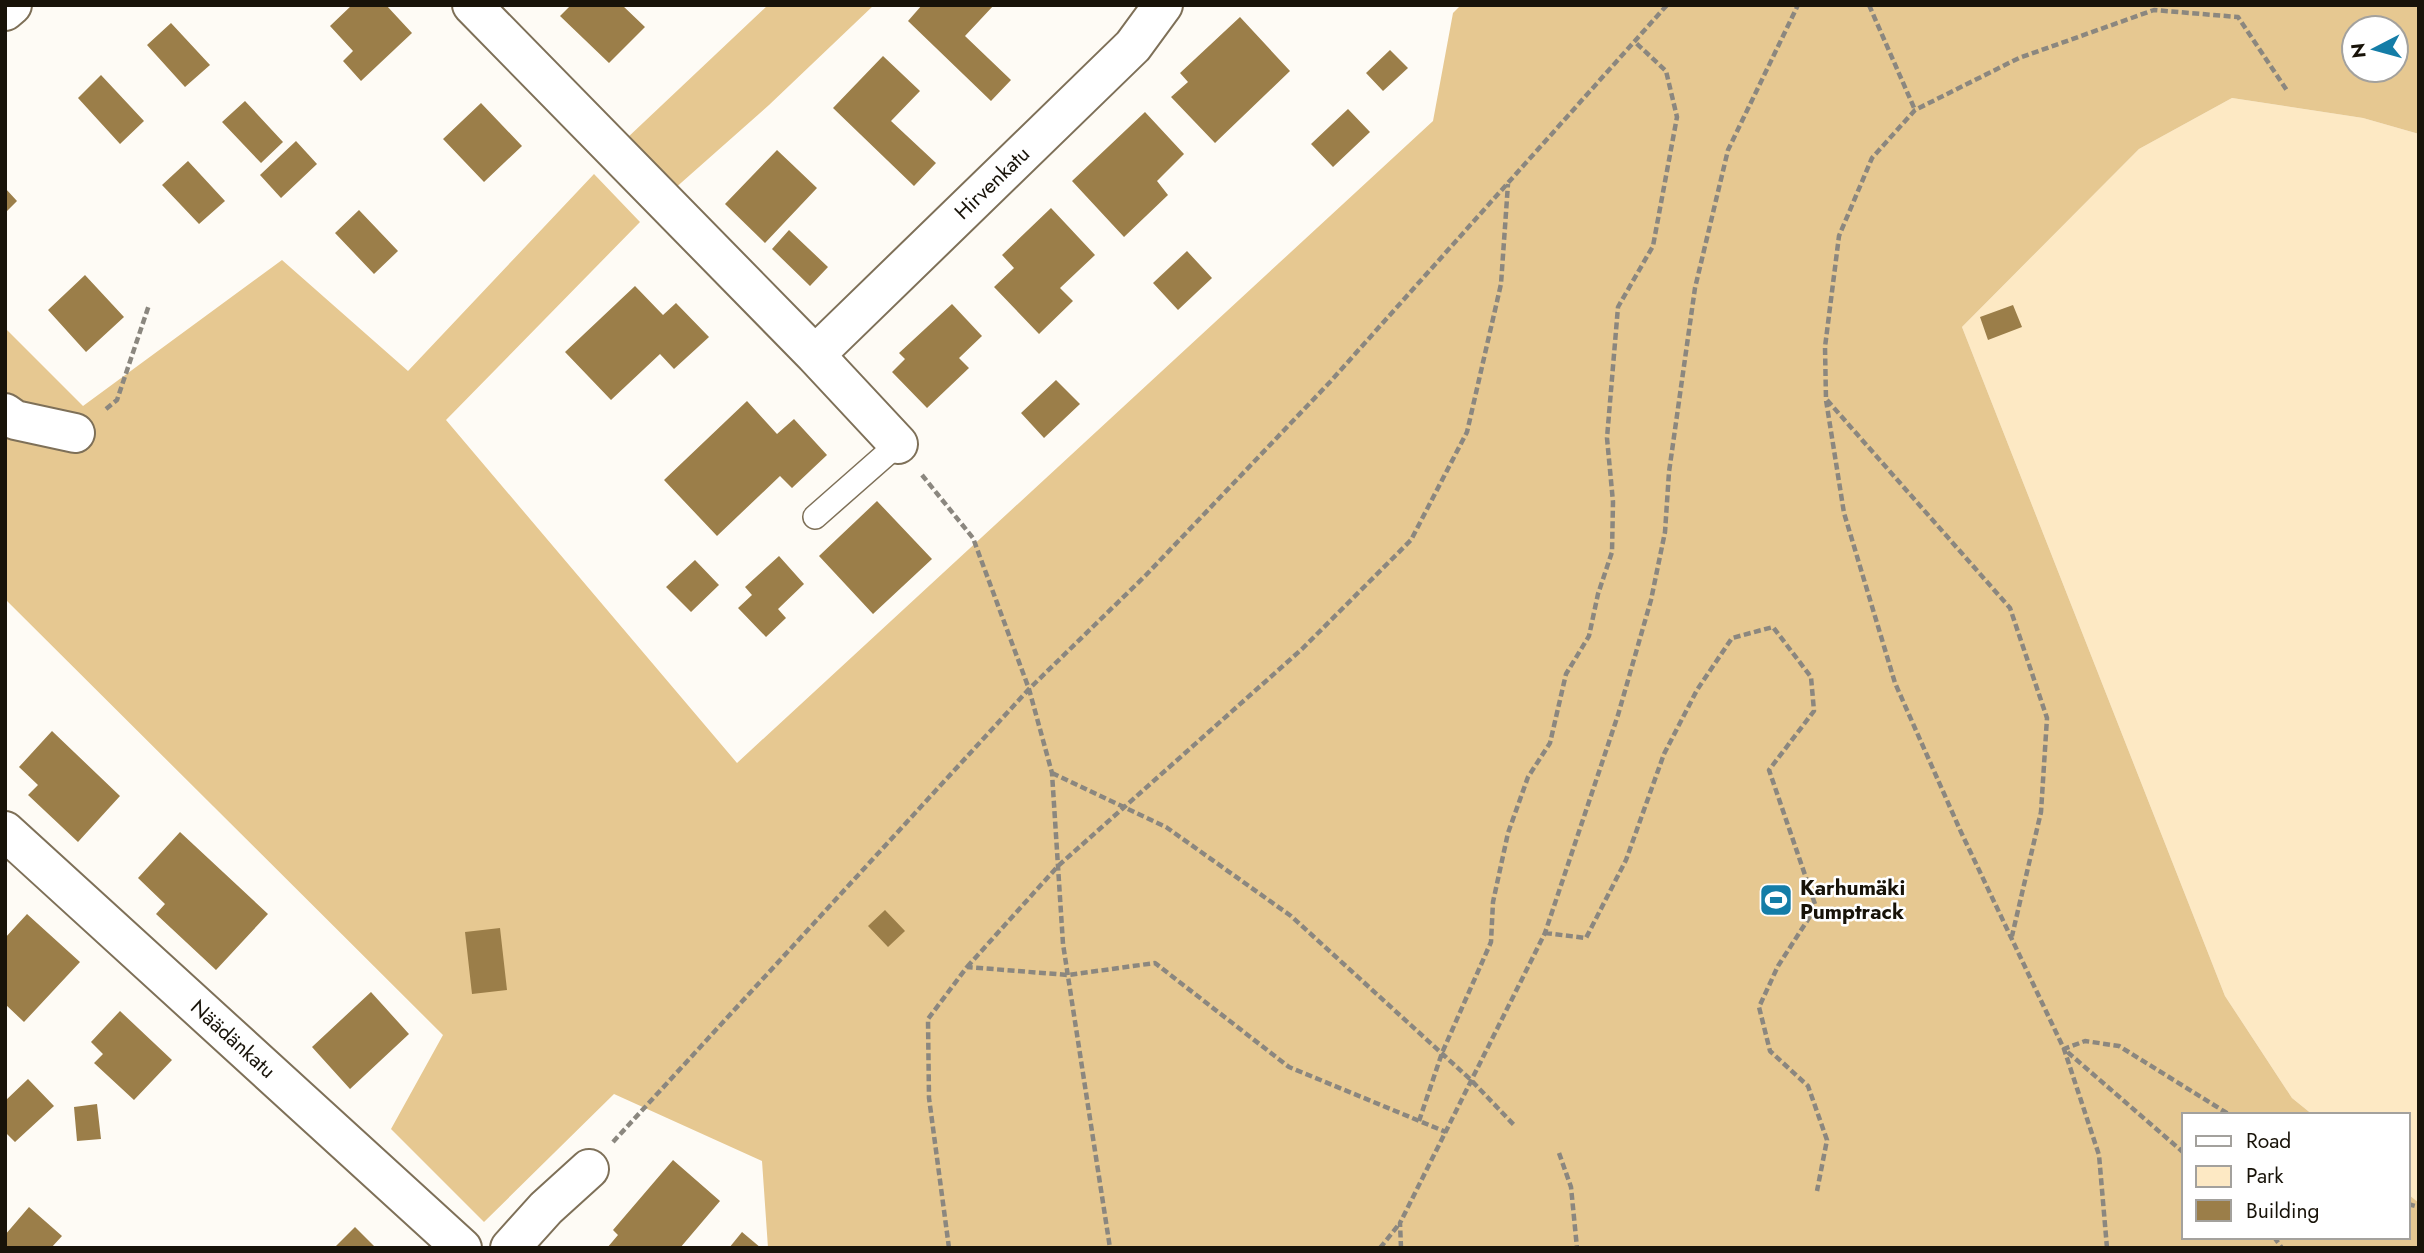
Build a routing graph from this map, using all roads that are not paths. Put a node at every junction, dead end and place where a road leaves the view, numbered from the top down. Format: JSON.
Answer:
{"nodes":[{"id":1,"x":12,"y":5,"type":"edge"},
{"id":2,"x":472,"y":5,"type":"edge"},
{"id":3,"x":1163,"y":5,"type":"edge"},
{"id":4,"x":5,"y":11,"type":"edge"},
{"id":5,"x":815,"y":355,"type":"junction"},
{"id":6,"x":5,"y":413,"type":"edge"},
{"id":7,"x":75,"y":433,"type":"road end"},
{"id":8,"x":898,"y":444,"type":"joint"},
{"id":9,"x":815,"y":517,"type":"dead end"},
{"id":10,"x":5,"y":831,"type":"edge"},
{"id":11,"x":589,"y":1169,"type":"road end"},
{"id":12,"x":462,"y":1248,"type":"edge"},
{"id":13,"x":510,"y":1248,"type":"edge"}],
"edges":[{"from":1,"to":4,"type":"street"},
{"from":2,"to":5,"type":"street"},
{"from":3,"to":5,"type":"street","name":"Hirvenkatu"},
{"from":5,"to":8,"type":"street"},
{"from":6,"to":7,"type":"street"},
{"from":8,"to":9,"type":"lane"},
{"from":10,"to":12,"type":"street","name":"Näädänkatu"},
{"from":11,"to":13,"type":"street"}]}
